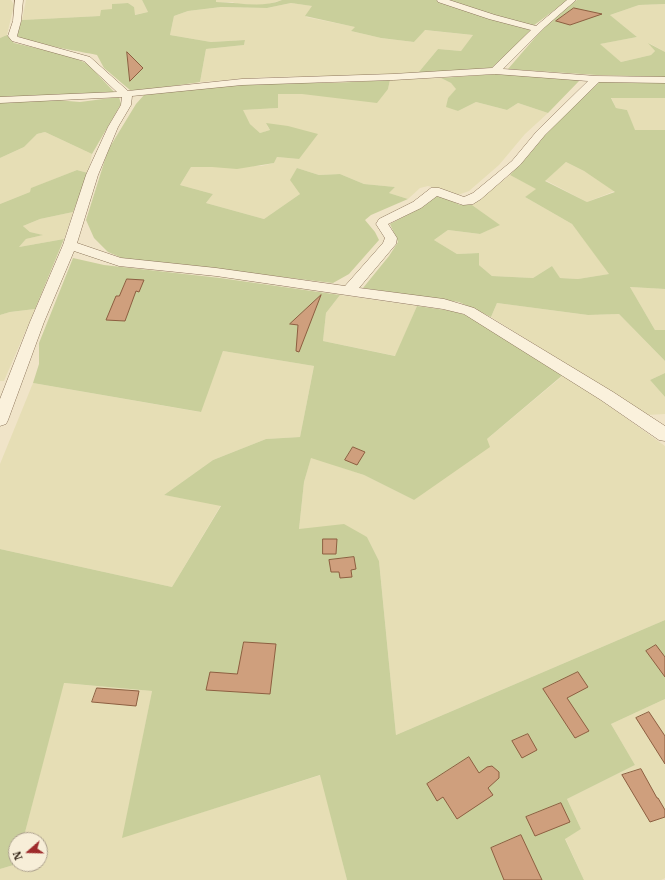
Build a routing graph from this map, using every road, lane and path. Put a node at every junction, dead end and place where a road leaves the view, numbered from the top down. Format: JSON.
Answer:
{"nodes":[{"id":1,"x":19,"y":0,"type":"edge"},
{"id":2,"x":441,"y":0,"type":"edge"},
{"id":3,"x":572,"y":0,"type":"edge"},
{"id":4,"x":536,"y":29,"type":"junction"},
{"id":5,"x":495,"y":71,"type":"junction"},
{"id":6,"x":596,"y":79,"type":"junction"},
{"id":7,"x":665,"y":80,"type":"edge"},
{"id":8,"x":127,"y":94,"type":"junction"},
{"id":9,"x":0,"y":100,"type":"edge"},
{"id":10,"x":70,"y":245,"type":"junction"},
{"id":11,"x":348,"y":291,"type":"junction"},
{"id":12,"x":0,"y":420,"type":"edge"},
{"id":13,"x":665,"y":434,"type":"edge"}],
"edges":[{"from":1,"to":8,"type":"street"},
{"from":2,"to":4,"type":"street"},
{"from":3,"to":4,"type":"street"},
{"from":4,"to":5,"type":"street"},
{"from":5,"to":6,"type":"street"},
{"from":5,"to":8,"type":"street"},
{"from":6,"to":7,"type":"street"},
{"from":6,"to":11,"type":"street"},
{"from":8,"to":9,"type":"street"},
{"from":8,"to":10,"type":"street"},
{"from":10,"to":11,"type":"street"},
{"from":10,"to":12,"type":"street"},
{"from":11,"to":13,"type":"street"}]}
